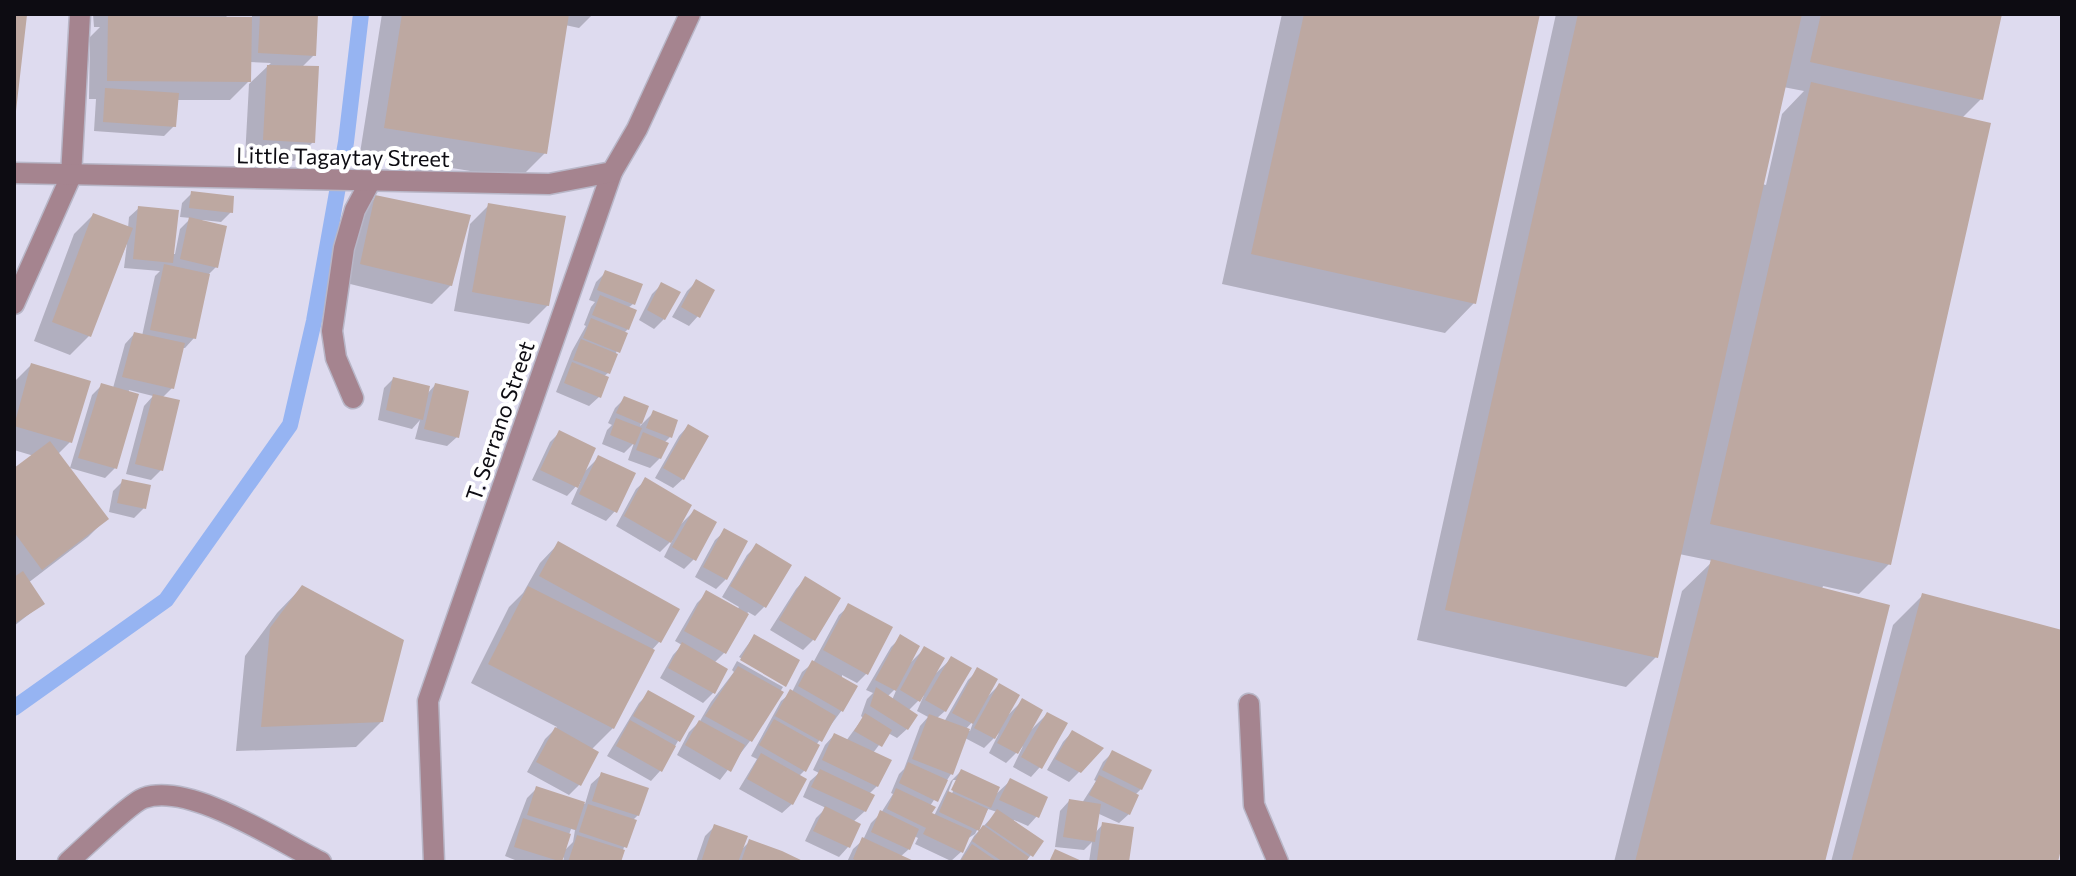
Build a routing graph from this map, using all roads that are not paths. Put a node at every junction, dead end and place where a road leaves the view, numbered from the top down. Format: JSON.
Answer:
{"nodes":[{"id":1,"x":80,"y":14,"type":"edge"},
{"id":2,"x":690,"y":14,"type":"edge"},
{"id":3,"x":612,"y":172,"type":"junction"},
{"id":4,"x":14,"y":173,"type":"edge"},
{"id":5,"x":71,"y":176,"type":"junction"},
{"id":6,"x":366,"y":182,"type":"junction"},
{"id":7,"x":14,"y":304,"type":"edge"},
{"id":8,"x":353,"y":398,"type":"dead end"},
{"id":9,"x":1249,"y":704,"type":"dead end"},
{"id":10,"x":68,"y":862,"type":"edge"},
{"id":11,"x":321,"y":862,"type":"edge"},
{"id":12,"x":434,"y":862,"type":"edge"},
{"id":13,"x":1278,"y":862,"type":"edge"}],
"edges":[{"from":1,"to":5,"type":"street"},
{"from":2,"to":3,"type":"street","name":"T. Serrano Street"},
{"from":3,"to":6,"type":"street","name":"Little Tagaytay Street"},
{"from":3,"to":12,"type":"street","name":"T. Serrano Street"},
{"from":4,"to":5,"type":"street","name":"Little Tagaytay Street"},
{"from":5,"to":6,"type":"street","name":"Little Tagaytay Street"},
{"from":5,"to":7,"type":"street"},
{"from":6,"to":8,"type":"street"},
{"from":9,"to":13,"type":"street"},
{"from":10,"to":11,"type":"street"}]}
